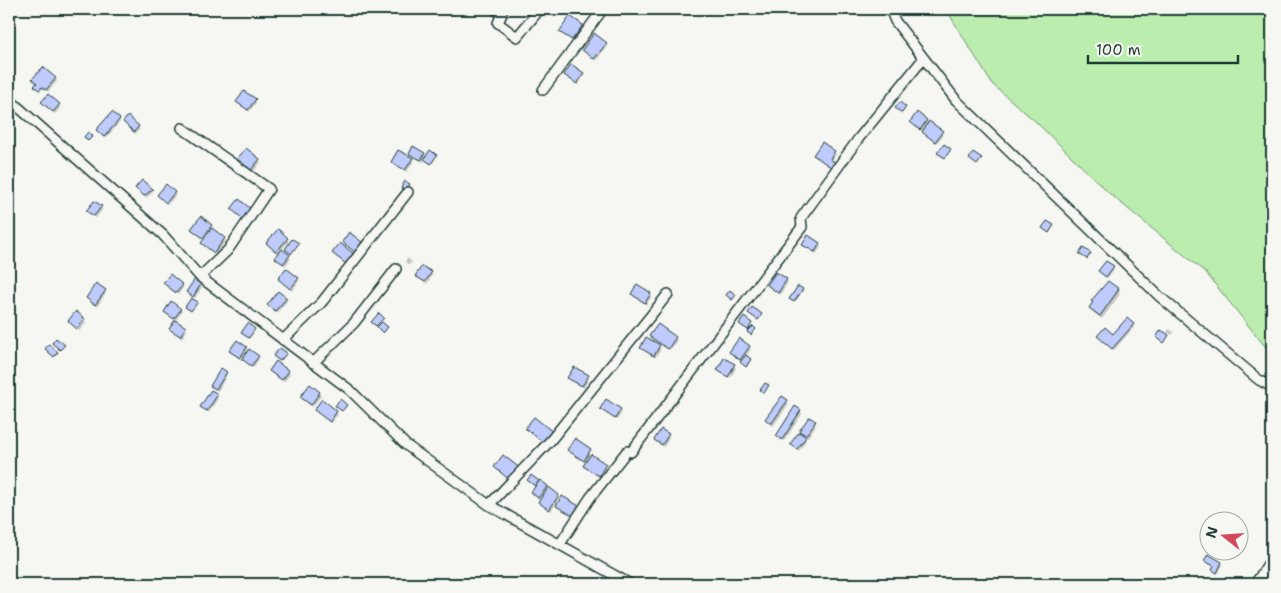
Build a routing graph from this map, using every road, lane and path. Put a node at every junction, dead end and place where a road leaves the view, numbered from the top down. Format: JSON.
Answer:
{"nodes":[{"id":1,"x":495,"y":9,"type":"edge"},
{"id":2,"x":540,"y":9,"type":"edge"},
{"id":3,"x":603,"y":9,"type":"edge"},
{"id":4,"x":890,"y":9,"type":"edge"},
{"id":5,"x":923,"y":59,"type":"junction"},
{"id":6,"x":543,"y":90,"type":"dead end"},
{"id":7,"x":9,"y":99,"type":"edge"},
{"id":8,"x":182,"y":128,"type":"dead end"},
{"id":9,"x":408,"y":192,"type":"dead end"},
{"id":10,"x":396,"y":269,"type":"dead end"},
{"id":11,"x":200,"y":277,"type":"junction"},
{"id":12,"x":668,"y":294,"type":"dead end"},
{"id":13,"x":283,"y":340,"type":"junction"},
{"id":14,"x":313,"y":363,"type":"junction"},
{"id":15,"x":1272,"y":387,"type":"edge"},
{"id":16,"x":489,"y":505,"type":"junction"},
{"id":17,"x":560,"y":544,"type":"junction"},
{"id":18,"x":1272,"y":558,"type":"edge"},
{"id":19,"x":630,"y":584,"type":"edge"},
{"id":20,"x":1256,"y":584,"type":"edge"}],
"edges":[{"from":1,"to":2,"type":"street"},
{"from":3,"to":6,"type":"street"},
{"from":4,"to":5,"type":"street"},
{"from":5,"to":15,"type":"street"},
{"from":5,"to":17,"type":"street"},
{"from":7,"to":11,"type":"street"},
{"from":8,"to":11,"type":"street"},
{"from":9,"to":13,"type":"street"},
{"from":10,"to":14,"type":"street"},
{"from":11,"to":13,"type":"street"},
{"from":12,"to":16,"type":"street"},
{"from":13,"to":14,"type":"street"},
{"from":14,"to":16,"type":"street"},
{"from":16,"to":17,"type":"street"},
{"from":17,"to":19,"type":"street"},
{"from":18,"to":20,"type":"street"}]}
